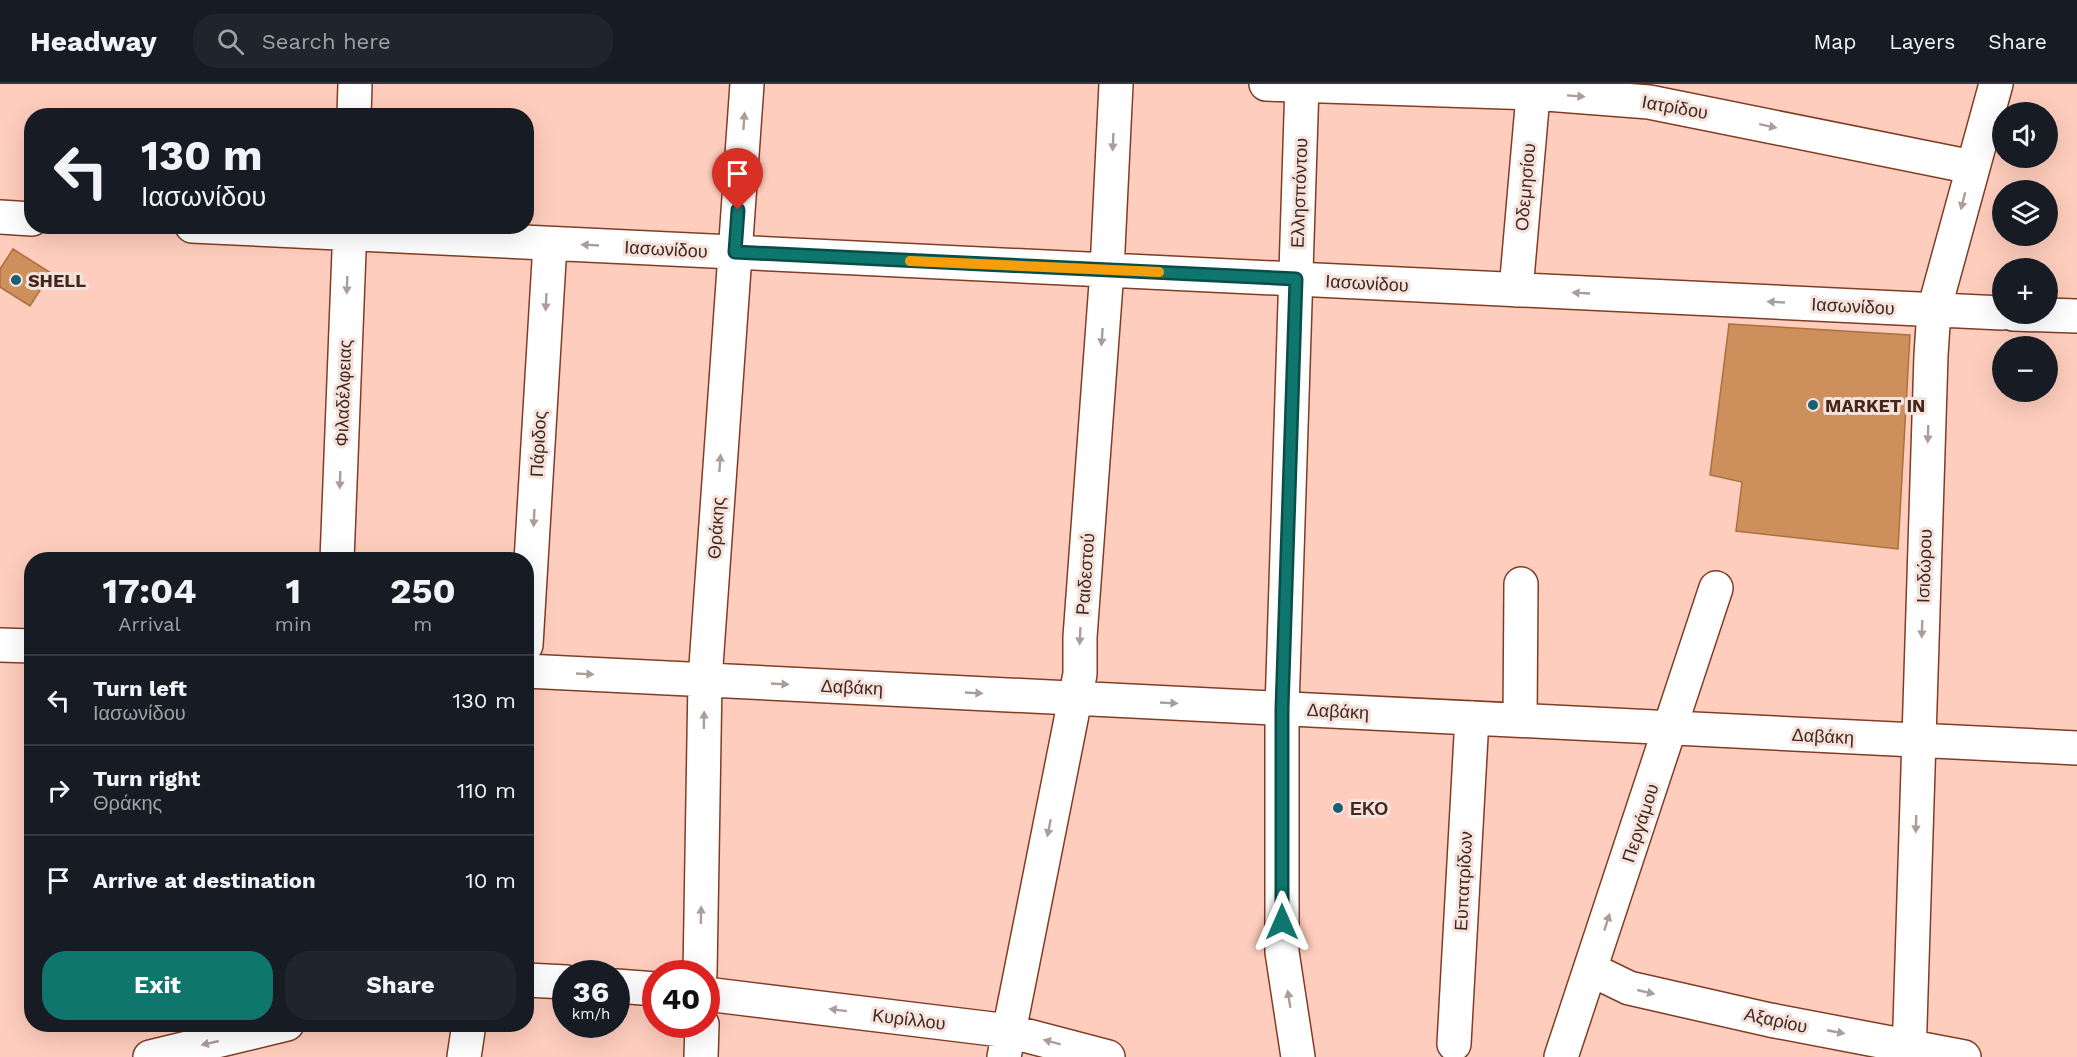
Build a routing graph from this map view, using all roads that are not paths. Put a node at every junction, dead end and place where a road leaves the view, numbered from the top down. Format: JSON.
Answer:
{"nodes":[{"id":1,"x":355,"y":84,"type":"edge"},
{"id":2,"x":747,"y":84,"type":"edge"},
{"id":3,"x":1116,"y":84,"type":"edge"},
{"id":4,"x":1266,"y":84,"type":"edge"},
{"id":5,"x":1996,"y":84,"type":"edge"},
{"id":6,"x":1302,"y":85,"type":"edge"},
{"id":7,"x":1533,"y":88,"type":"edge"},
{"id":8,"x":354,"y":108,"type":"edge"},
{"id":9,"x":1972,"y":167,"type":"junction"},
{"id":10,"x":0,"y":217,"type":"edge"},
{"id":11,"x":24,"y":218,"type":"edge"},
{"id":12,"x":350,"y":234,"type":"edge"},
{"id":13,"x":412,"y":234,"type":"edge"},
{"id":14,"x":550,"y":243,"type":"junction"},
{"id":15,"x":735,"y":252,"type":"junction"},
{"id":16,"x":1107,"y":270,"type":"junction"},
{"id":17,"x":1296,"y":279,"type":"junction"},
{"id":18,"x":1516,"y":290,"type":"junction"},
{"id":19,"x":1934,"y":310,"type":"junction"},
{"id":20,"x":1992,"y":313,"type":"edge"},
{"id":21,"x":2058,"y":315,"type":"edge"},
{"id":22,"x":2077,"y":316,"type":"edge"},
{"id":23,"x":337,"y":552,"type":"edge"},
{"id":24,"x":532,"y":552,"type":"edge"},
{"id":25,"x":1521,"y":584,"type":"dead end"},
{"id":26,"x":1716,"y":588,"type":"dead end"},
{"id":27,"x":0,"y":645,"type":"edge"},
{"id":28,"x":24,"y":646,"type":"edge"},
{"id":29,"x":534,"y":671,"type":"edge"},
{"id":30,"x":705,"y":680,"type":"junction"},
{"id":31,"x":1074,"y":698,"type":"junction"},
{"id":32,"x":1282,"y":709,"type":"junction"},
{"id":33,"x":1472,"y":718,"type":"junction"},
{"id":34,"x":1520,"y":720,"type":"junction"},
{"id":35,"x":1671,"y":728,"type":"junction"},
{"id":36,"x":1919,"y":740,"type":"junction"},
{"id":37,"x":2077,"y":748,"type":"edge"},
{"id":38,"x":700,"y":960,"type":"edge"},
{"id":39,"x":1592,"y":970,"type":"junction"},
{"id":40,"x":534,"y":980,"type":"edge"},
{"id":41,"x":552,"y":981,"type":"edge"},
{"id":42,"x":720,"y":996,"type":"edge"},
{"id":43,"x":254,"y":1032,"type":"edge"},
{"id":44,"x":468,"y":1032,"type":"edge"},
{"id":45,"x":702,"y":1038,"type":"edge"},
{"id":46,"x":1006,"y":1044,"type":"edge"},
{"id":47,"x":1454,"y":1044,"type":"dead end"},
{"id":48,"x":1909,"y":1052,"type":"edge"},
{"id":49,"x":150,"y":1057,"type":"edge"},
{"id":50,"x":464,"y":1057,"type":"edge"},
{"id":51,"x":701,"y":1057,"type":"edge"},
{"id":52,"x":1108,"y":1057,"type":"edge"},
{"id":53,"x":1298,"y":1057,"type":"edge"},
{"id":54,"x":1561,"y":1057,"type":"edge"},
{"id":55,"x":1964,"y":1057,"type":"edge"}],
"edges":[{"from":1,"to":8,"type":"street"},
{"from":15,"to":2,"type":"street","name":"Θράκης","one_way":true},
{"from":3,"to":16,"type":"street","name":"Ραιδεστού","one_way":true},
{"from":4,"to":6,"type":"street","name":"Ιατρίδου"},
{"from":5,"to":9,"type":"street","name":"Ισιδώρου"},
{"from":6,"to":7,"type":"street","name":"Ιατρίδου"},
{"from":6,"to":17,"type":"street","name":"Ελλησπόντου"},
{"from":7,"to":9,"type":"street","name":"Ιατρίδου","one_way":true},
{"from":7,"to":18,"type":"street","name":"Οδεμησίου"},
{"from":9,"to":19,"type":"street","name":"Ισιδώρου","one_way":true},
{"from":10,"to":11,"type":"street"},
{"from":12,"to":23,"type":"street","name":"Φιλαδέλφειας","one_way":true},
{"from":13,"to":14,"type":"street","name":"Ιασωνίδου"},
{"from":15,"to":14,"type":"street","name":"Ιασωνίδου","one_way":true},
{"from":14,"to":24,"type":"street","name":"Πάριδος","one_way":true},
{"from":15,"to":16,"type":"street","name":"Ιασωνίδου"},
{"from":30,"to":15,"type":"street","name":"Θράκης","one_way":true},
{"from":16,"to":17,"type":"street","name":"Ιασωνίδου"},
{"from":16,"to":31,"type":"street","name":"Ραιδεστού","one_way":true},
{"from":17,"to":18,"type":"street","name":"Ιασωνίδου"},
{"from":17,"to":32,"type":"street","name":"Ελλησπόντου"},
{"from":19,"to":18,"type":"street","name":"Ιασωνίδου","one_way":true},
{"from":19,"to":20,"type":"street","name":"Ιασωνίδου"},
{"from":19,"to":36,"type":"street","name":"Ισιδώρου","one_way":true},
{"from":21,"to":22,"type":"street"},
{"from":25,"to":34,"type":"street"},
{"from":26,"to":35,"type":"street","name":"Περγάμου"},
{"from":27,"to":28,"type":"street"},
{"from":29,"to":30,"type":"street","name":"Δαβάκη","one_way":true},
{"from":30,"to":31,"type":"street","name":"Δαβάκη","one_way":true},
{"from":38,"to":30,"type":"street","name":"Θράκης","one_way":true},
{"from":31,"to":32,"type":"street","name":"Δαβάκη","one_way":true},
{"from":31,"to":46,"type":"street","name":"Ραιδεστού","one_way":true},
{"from":32,"to":33,"type":"street","name":"Δαβάκη"},
{"from":53,"to":32,"type":"street","name":"Ελλησπόντου","one_way":true},
{"from":33,"to":34,"type":"street","name":"Δαβάκη"},
{"from":33,"to":47,"type":"street","name":"Ευπατρίδων"},
{"from":34,"to":35,"type":"street","name":"Δαβάκη"},
{"from":35,"to":36,"type":"street","name":"Δαβάκη"},
{"from":39,"to":35,"type":"street","name":"Περγάμου","one_way":true},
{"from":36,"to":37,"type":"street","name":"Δαβάκη"},
{"from":36,"to":48,"type":"street","name":"Ισιδώρου","one_way":true},
{"from":39,"to":48,"type":"street","name":"Αξαρίου","one_way":true},
{"from":39,"to":54,"type":"street","name":"Περγάμου"},
{"from":40,"to":41,"type":"street"},
{"from":46,"to":42,"type":"street","name":"Κυρίλλου","one_way":true},
{"from":43,"to":49,"type":"street","one_way":true},
{"from":44,"to":50,"type":"street"},
{"from":45,"to":51,"type":"street"},
{"from":52,"to":46,"type":"street","name":"Κυρίλλου","one_way":true},
{"from":48,"to":55,"type":"street","name":"Αξαρίου"}]}
